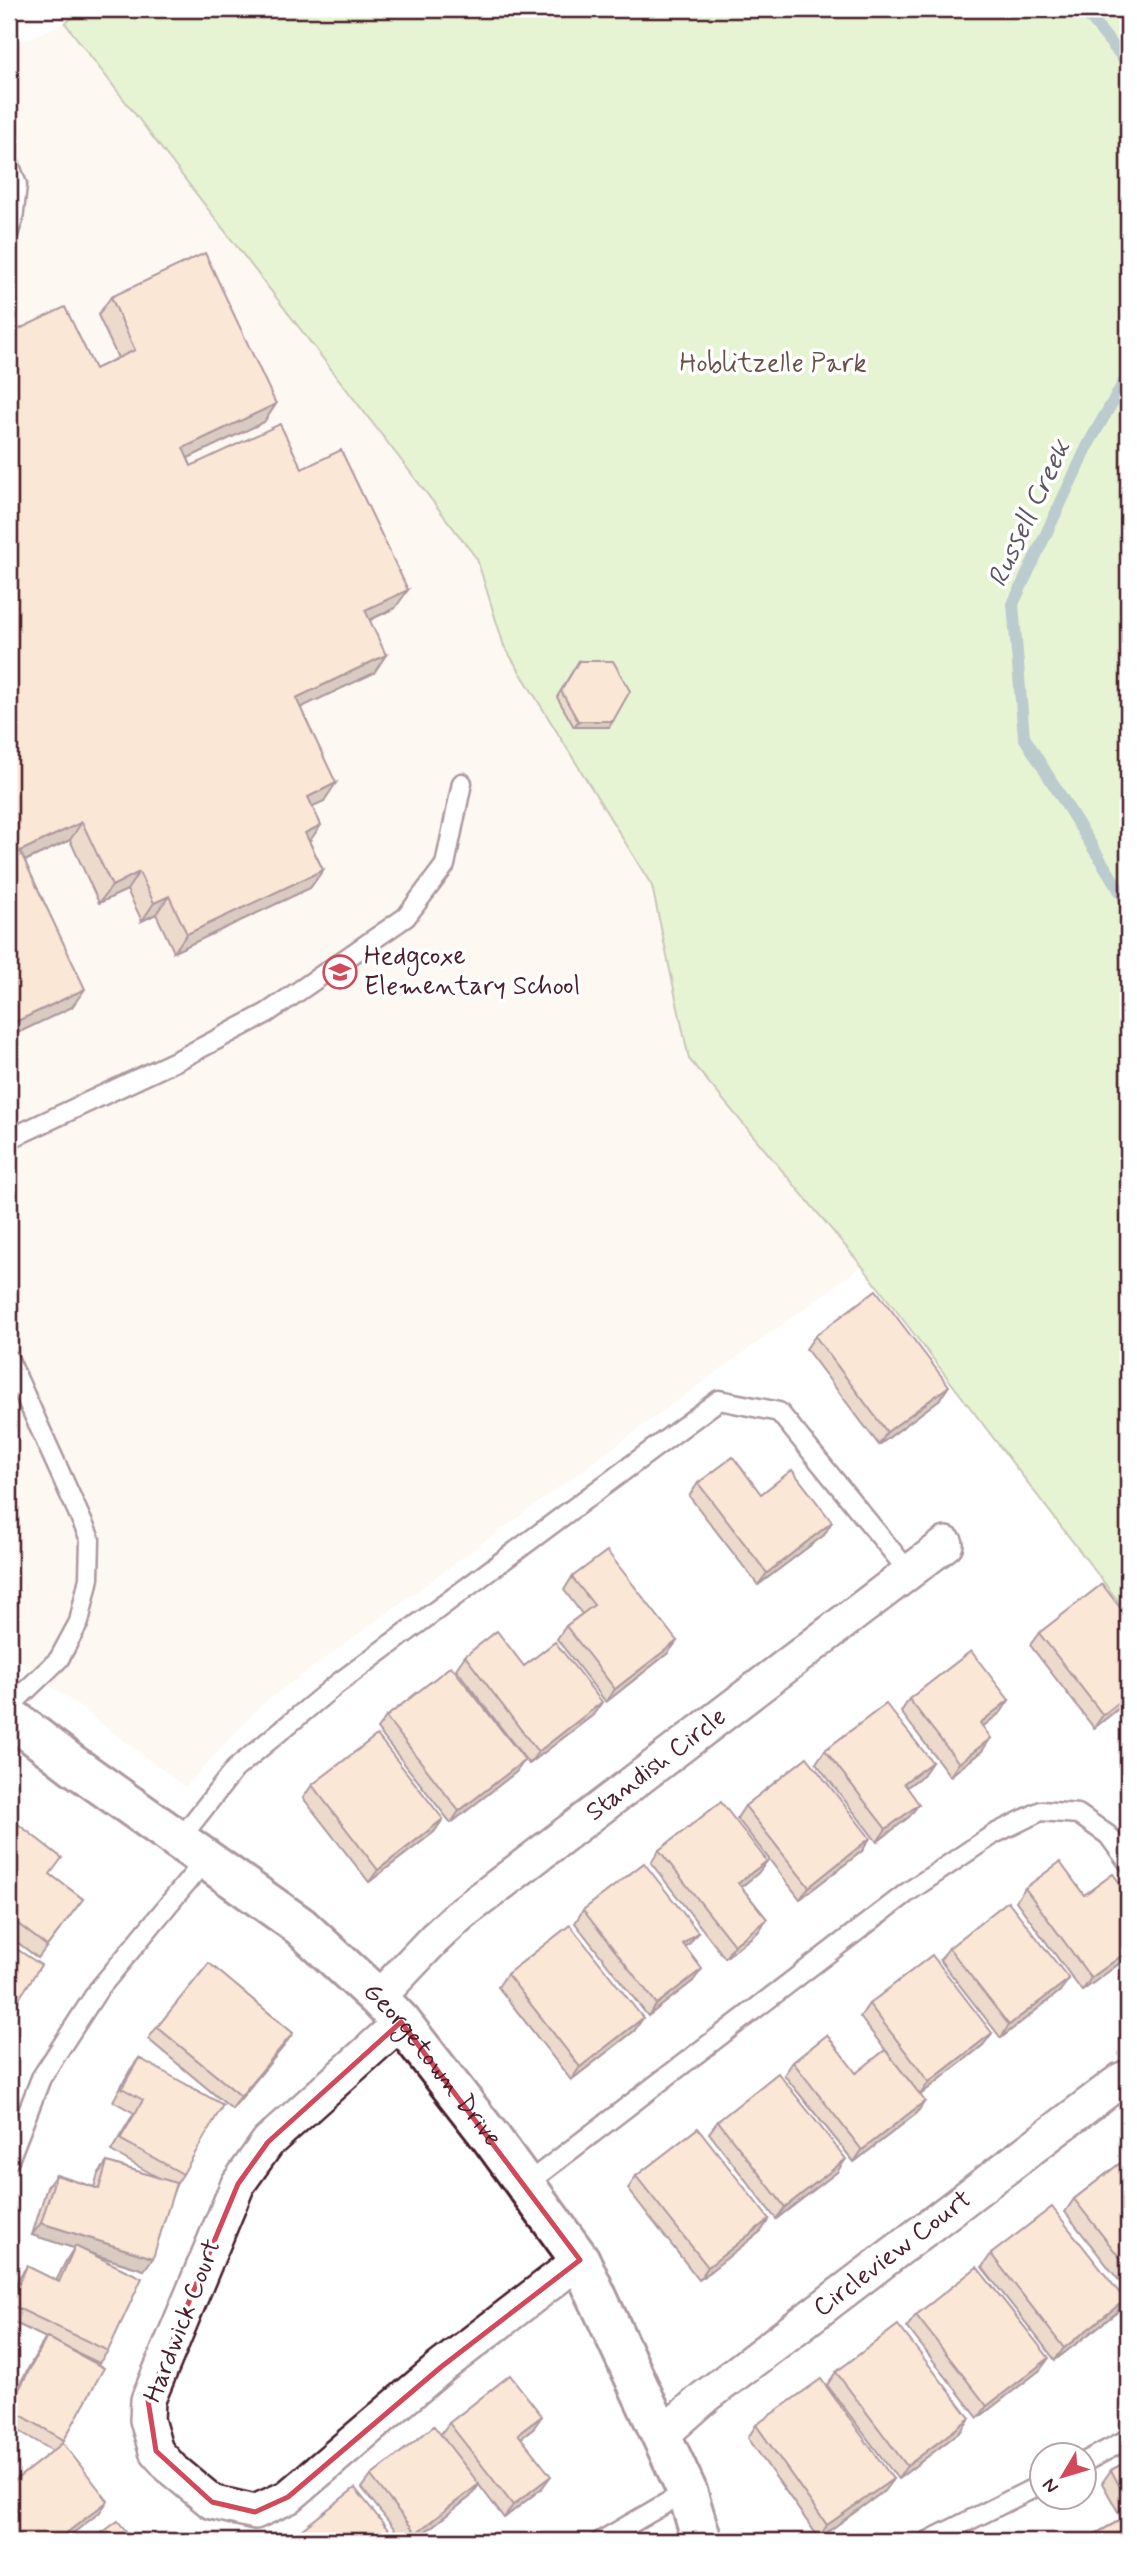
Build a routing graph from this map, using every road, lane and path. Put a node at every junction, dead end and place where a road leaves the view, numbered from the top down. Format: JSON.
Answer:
{"nodes":[{"id":1,"x":9,"y":163,"type":"edge"},
{"id":2,"x":9,"y":231,"type":"edge"},
{"id":3,"x":462,"y":783,"type":"dead end"},
{"id":4,"x":9,"y":1139,"type":"edge"},
{"id":5,"x":9,"y":1360,"type":"edge"},
{"id":6,"x":946,"y":1544,"type":"dead end"},
{"id":7,"x":909,"y":1572,"type":"junction"},
{"id":8,"x":9,"y":1707,"type":"edge"},
{"id":9,"x":9,"y":1716,"type":"edge"},
{"id":10,"x":193,"y":1849,"type":"junction"},
{"id":11,"x":1128,"y":1862,"type":"edge"},
{"id":12,"x":390,"y":2010,"type":"junction"},
{"id":13,"x":1128,"y":2077,"type":"edge"},
{"id":14,"x":9,"y":2160,"type":"edge"},
{"id":15,"x":525,"y":2185,"type":"junction"},
{"id":16,"x":580,"y":2260,"type":"junction"},
{"id":17,"x":663,"y":2434,"type":"junction"},
{"id":18,"x":1128,"y":2439,"type":"edge"},
{"id":19,"x":1098,"y":2455,"type":"edge"},
{"id":20,"x":687,"y":2491,"type":"junction"},
{"id":21,"x":1028,"y":2491,"type":"edge"},
{"id":22,"x":601,"y":2541,"type":"edge"},
{"id":23,"x":702,"y":2541,"type":"edge"},
{"id":24,"x":928,"y":2541,"type":"edge"}],
"edges":[{"from":1,"to":2,"type":"lane"},
{"from":3,"to":4,"type":"lane"},
{"from":5,"to":8,"type":"lane"},
{"from":6,"to":7,"type":"street","name":"Standish Circle"},
{"from":7,"to":10,"type":"lane"},
{"from":7,"to":12,"type":"street","name":"Standish Circle"},
{"from":9,"to":10,"type":"street","name":"Georgetown Drive"},
{"from":10,"to":12,"type":"street","name":"Georgetown Drive"},
{"from":10,"to":14,"type":"lane"},
{"from":11,"to":15,"type":"lane"},
{"from":12,"to":15,"type":"street","name":"Georgetown Drive"},
{"from":12,"to":16,"type":"street","name":"Hardwick Court"},
{"from":13,"to":17,"type":"street","name":"Circleview Court"},
{"from":15,"to":16,"type":"street","name":"Georgetown Drive"},
{"from":16,"to":17,"type":"street","name":"Georgetown Drive"},
{"from":17,"to":20,"type":"street","name":"Georgetown Drive"},
{"from":18,"to":19,"type":"lane"},
{"from":20,"to":22,"type":"lane"},
{"from":20,"to":23,"type":"street","name":"Georgetown Drive"},
{"from":21,"to":24,"type":"lane"}]}
